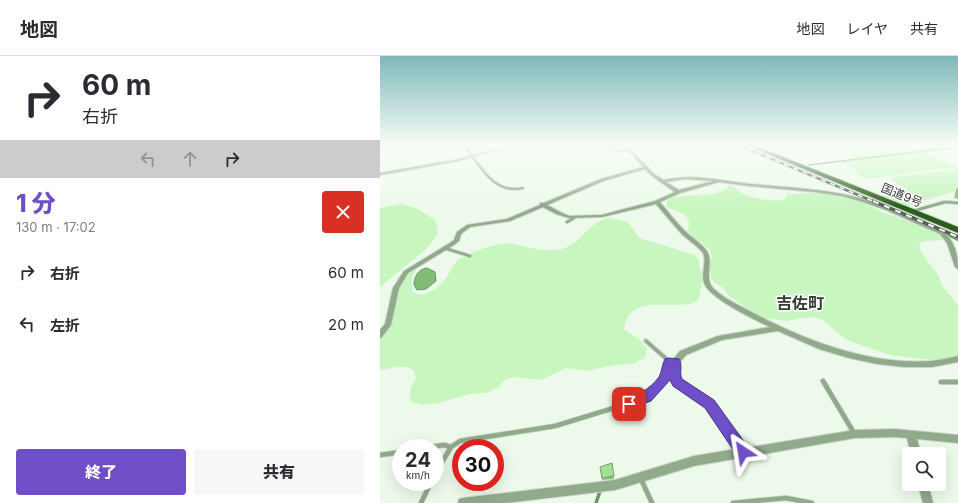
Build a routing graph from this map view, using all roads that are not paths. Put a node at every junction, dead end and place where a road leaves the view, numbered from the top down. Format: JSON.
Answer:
{"nodes":[{"id":1,"x":422,"y":166,"type":"edge"},
{"id":2,"x":480,"y":166,"type":"edge"},
{"id":3,"x":802,"y":166,"type":"edge"},
{"id":4,"x":645,"y":168,"type":"joint"},
{"id":5,"x":380,"y":174,"type":"edge"},
{"id":6,"x":718,"y":180,"type":"junction"},
{"id":7,"x":662,"y":182,"type":"junction"},
{"id":8,"x":522,"y":188,"type":"dead end"},
{"id":9,"x":678,"y":192,"type":"junction"},
{"id":10,"x":658,"y":202,"type":"junction"},
{"id":11,"x":958,"y":203,"type":"edge"},
{"id":12,"x":542,"y":204,"type":"junction"},
{"id":13,"x":912,"y":211,"type":"junction"},
{"id":14,"x":574,"y":218,"type":"junction"},
{"id":15,"x":567,"y":222,"type":"dead end"},
{"id":16,"x":958,"y":230,"type":"edge"},
{"id":17,"x":444,"y":248,"type":"junction"},
{"id":18,"x":470,"y":256,"type":"dead end"},
{"id":19,"x":957,"y":262,"type":"edge"},
{"id":20,"x":958,"y":267,"type":"edge"},
{"id":21,"x":779,"y":328,"type":"junction"},
{"id":22,"x":380,"y":335,"type":"edge"},
{"id":23,"x":646,"y":341,"type":"dead end"},
{"id":24,"x":958,"y":359,"type":"edge"},
{"id":25,"x":672,"y":362,"type":"junction"},
{"id":26,"x":823,"y":381,"type":"dead end"},
{"id":27,"x":941,"y":382,"type":"dead end"},
{"id":28,"x":958,"y":382,"type":"edge"},
{"id":29,"x":855,"y":434,"type":"junction"},
{"id":30,"x":911,"y":435,"type":"junction"},
{"id":31,"x":958,"y":439,"type":"edge"},
{"id":32,"x":444,"y":445,"type":"edge"},
{"id":33,"x":451,"y":447,"type":"junction"},
{"id":34,"x":914,"y":447,"type":"edge"},
{"id":35,"x":743,"y":452,"type":"junction"},
{"id":36,"x":392,"y":453,"type":"edge"},
{"id":37,"x":380,"y":455,"type":"edge"},
{"id":38,"x":444,"y":459,"type":"edge"},
{"id":39,"x":640,"y":477,"type":"junction"},
{"id":40,"x":427,"y":491,"type":"edge"},
{"id":41,"x":925,"y":491,"type":"edge"},
{"id":42,"x":421,"y":503,"type":"edge"},
{"id":43,"x":463,"y":503,"type":"edge"},
{"id":44,"x":652,"y":503,"type":"edge"},
{"id":45,"x":733,"y":503,"type":"edge"},
{"id":46,"x":812,"y":503,"type":"edge"},
{"id":47,"x":928,"y":503,"type":"edge"}],
"edges":[{"from":1,"to":5,"type":"street"},
{"from":2,"to":8,"type":"lane"},
{"from":3,"to":13,"type":"highway","name":"国道9号"},
{"from":4,"to":7,"type":"street"},
{"from":4,"to":12,"type":"street"},
{"from":6,"to":7,"type":"street"},
{"from":6,"to":9,"type":"street"},
{"from":6,"to":19,"type":"street"},
{"from":7,"to":9,"type":"street"},
{"from":9,"to":10,"type":"street"},
{"from":10,"to":14,"type":"street"},
{"from":10,"to":21,"type":"street"},
{"from":11,"to":13,"type":"lane"},
{"from":12,"to":14,"type":"street"},
{"from":12,"to":17,"type":"street"},
{"from":13,"to":16,"type":"highway","name":"国道9号"},
{"from":14,"to":15,"type":"lane"},
{"from":17,"to":18,"type":"lane"},
{"from":17,"to":22,"type":"street"},
{"from":19,"to":20,"type":"street"},
{"from":21,"to":24,"type":"street"},
{"from":21,"to":25,"type":"street"},
{"from":23,"to":25,"type":"lane"},
{"from":25,"to":33,"type":"lane"},
{"from":25,"to":35,"type":"street"},
{"from":26,"to":29,"type":"lane"},
{"from":27,"to":28,"type":"lane"},
{"from":29,"to":30,"type":"street"},
{"from":29,"to":35,"type":"street"},
{"from":30,"to":31,"type":"street"},
{"from":30,"to":34,"type":"street"},
{"from":32,"to":33,"type":"lane"},
{"from":33,"to":38,"type":"lane"},
{"from":35,"to":39,"type":"street"},
{"from":36,"to":37,"type":"lane"},
{"from":39,"to":43,"type":"street"},
{"from":39,"to":44,"type":"lane"},
{"from":40,"to":42,"type":"lane"},
{"from":41,"to":47,"type":"street"},
{"from":45,"to":46,"type":"lane"}]}
